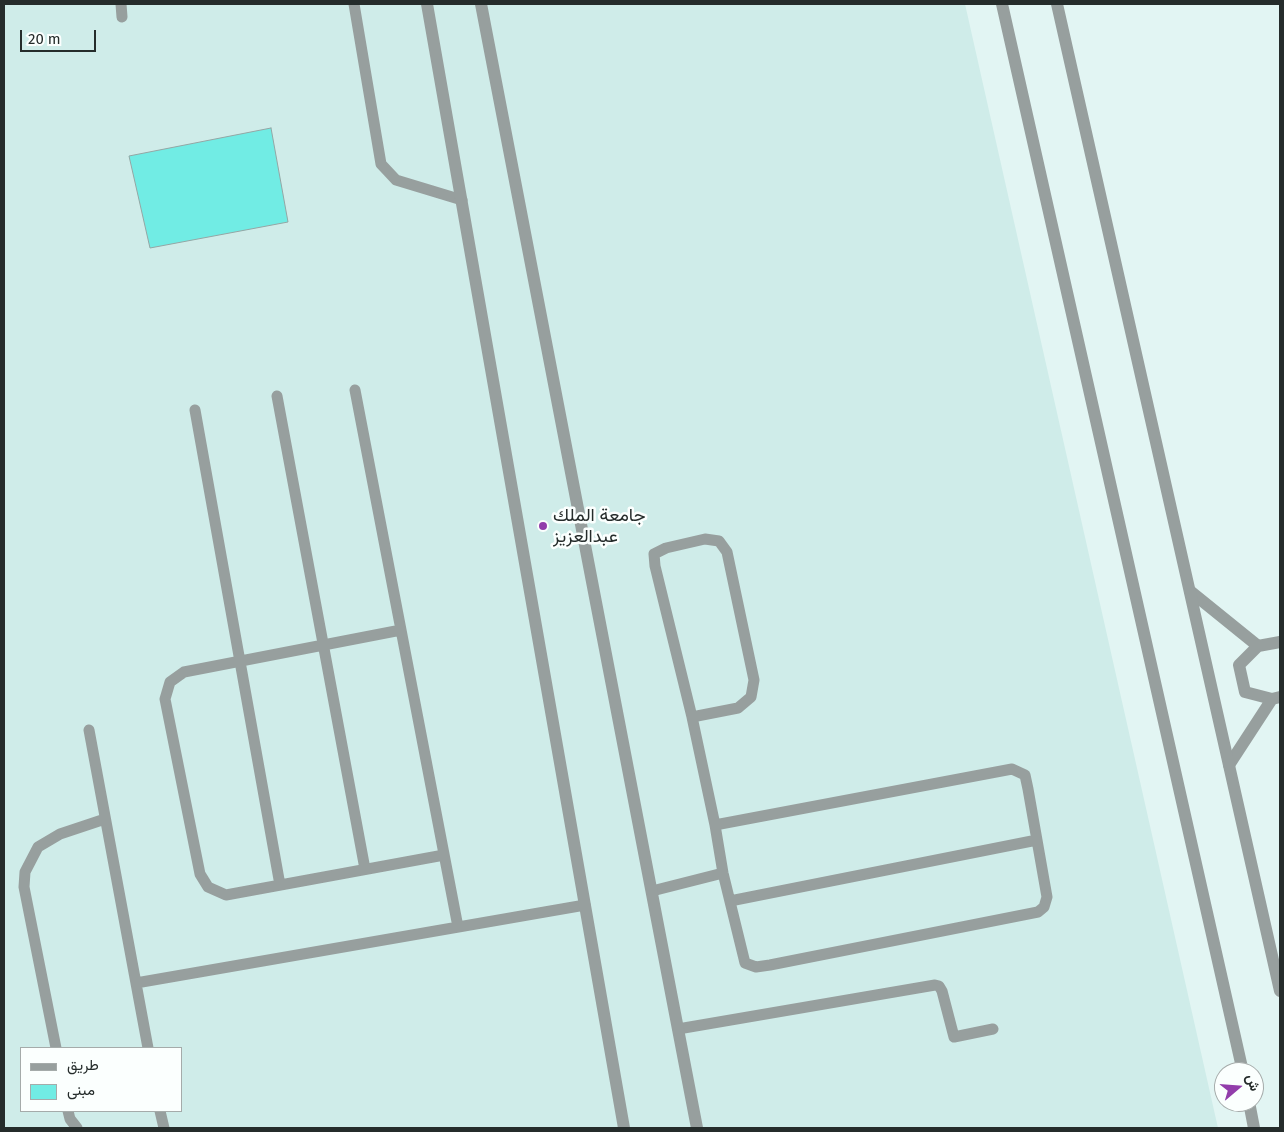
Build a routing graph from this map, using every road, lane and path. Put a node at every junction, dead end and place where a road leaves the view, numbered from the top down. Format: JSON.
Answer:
{"nodes":[{"id":1,"x":120,"y":4,"type":"edge"},
{"id":2,"x":354,"y":4,"type":"edge"},
{"id":3,"x":428,"y":4,"type":"edge"},
{"id":4,"x":481,"y":4,"type":"edge"},
{"id":5,"x":1002,"y":4,"type":"edge"},
{"id":6,"x":1057,"y":4,"type":"edge"},
{"id":7,"x":122,"y":17,"type":"dead end"},
{"id":8,"x":462,"y":200,"type":"junction"},
{"id":9,"x":355,"y":390,"type":"dead end"},
{"id":10,"x":277,"y":396,"type":"dead end"},
{"id":11,"x":195,"y":410,"type":"dead end"},
{"id":12,"x":1190,"y":590,"type":"junction"},
{"id":13,"x":401,"y":630,"type":"junction"},
{"id":14,"x":1280,"y":642,"type":"edge"},
{"id":15,"x":323,"y":645,"type":"junction"},
{"id":16,"x":1258,"y":646,"type":"junction"},
{"id":17,"x":240,"y":661,"type":"junction"},
{"id":18,"x":1276,"y":698,"type":"edge"},
{"id":19,"x":692,"y":717,"type":"junction"},
{"id":20,"x":89,"y":730,"type":"dead end"},
{"id":21,"x":1229,"y":765,"type":"junction"},
{"id":22,"x":105,"y":819,"type":"junction"},
{"id":23,"x":715,"y":825,"type":"junction"},
{"id":24,"x":1037,"y":840,"type":"junction"},
{"id":25,"x":444,"y":855,"type":"junction"},
{"id":26,"x":365,"y":869,"type":"junction"},
{"id":27,"x":724,"y":873,"type":"junction"},
{"id":28,"x":280,"y":885,"type":"junction"},
{"id":29,"x":652,"y":891,"type":"junction"},
{"id":30,"x":730,"y":900,"type":"junction"},
{"id":31,"x":585,"y":905,"type":"junction"},
{"id":32,"x":458,"y":927,"type":"junction"},
{"id":33,"x":136,"y":983,"type":"junction"},
{"id":34,"x":1280,"y":992,"type":"edge"},
{"id":35,"x":993,"y":1029,"type":"dead end"},
{"id":36,"x":678,"y":1030,"type":"junction"},
{"id":37,"x":56,"y":1047,"type":"edge"},
{"id":38,"x":148,"y":1047,"type":"edge"},
{"id":39,"x":1240,"y":1062,"type":"edge"},
{"id":40,"x":68,"y":1112,"type":"edge"},
{"id":41,"x":160,"y":1112,"type":"edge"},
{"id":42,"x":1251,"y":1112,"type":"edge"},
{"id":43,"x":77,"y":1128,"type":"edge"},
{"id":44,"x":164,"y":1128,"type":"edge"},
{"id":45,"x":624,"y":1128,"type":"edge"},
{"id":46,"x":698,"y":1128,"type":"edge"},
{"id":47,"x":1254,"y":1128,"type":"edge"}],
"edges":[{"from":1,"to":7,"type":"lane"},
{"from":2,"to":8,"type":"lane"},
{"from":3,"to":8,"type":"street"},
{"from":4,"to":29,"type":"street"},
{"from":5,"to":39,"type":"street"},
{"from":6,"to":12,"type":"street"},
{"from":8,"to":31,"type":"street"},
{"from":9,"to":13,"type":"lane"},
{"from":10,"to":15,"type":"lane"},
{"from":11,"to":17,"type":"lane"},
{"from":12,"to":16,"type":"street"},
{"from":12,"to":21,"type":"street"},
{"from":13,"to":15,"type":"lane"},
{"from":13,"to":25,"type":"lane"},
{"from":14,"to":16,"type":"street"},
{"from":15,"to":17,"type":"lane"},
{"from":15,"to":26,"type":"lane"},
{"from":16,"to":18,"type":"street"},
{"from":17,"to":28,"type":"lane"},
{"from":17,"to":28,"type":"lane"},
{"from":18,"to":21,"type":"street"},
{"from":19,"to":19,"type":"lane"},
{"from":19,"to":23,"type":"lane"},
{"from":20,"to":22,"type":"lane"},
{"from":21,"to":34,"type":"street"},
{"from":22,"to":33,"type":"lane"},
{"from":22,"to":37,"type":"lane"},
{"from":23,"to":24,"type":"lane"},
{"from":23,"to":27,"type":"lane"},
{"from":24,"to":30,"type":"lane"},
{"from":24,"to":30,"type":"lane"},
{"from":25,"to":26,"type":"lane"},
{"from":25,"to":32,"type":"lane"},
{"from":26,"to":28,"type":"lane"},
{"from":27,"to":29,"type":"lane"},
{"from":27,"to":30,"type":"lane"},
{"from":29,"to":36,"type":"street"},
{"from":31,"to":32,"type":"lane"},
{"from":31,"to":45,"type":"street"},
{"from":32,"to":33,"type":"lane"},
{"from":33,"to":38,"type":"lane"},
{"from":35,"to":36,"type":"lane"},
{"from":36,"to":46,"type":"street"},
{"from":40,"to":43,"type":"lane"},
{"from":41,"to":44,"type":"lane"},
{"from":42,"to":47,"type":"street"}]}
